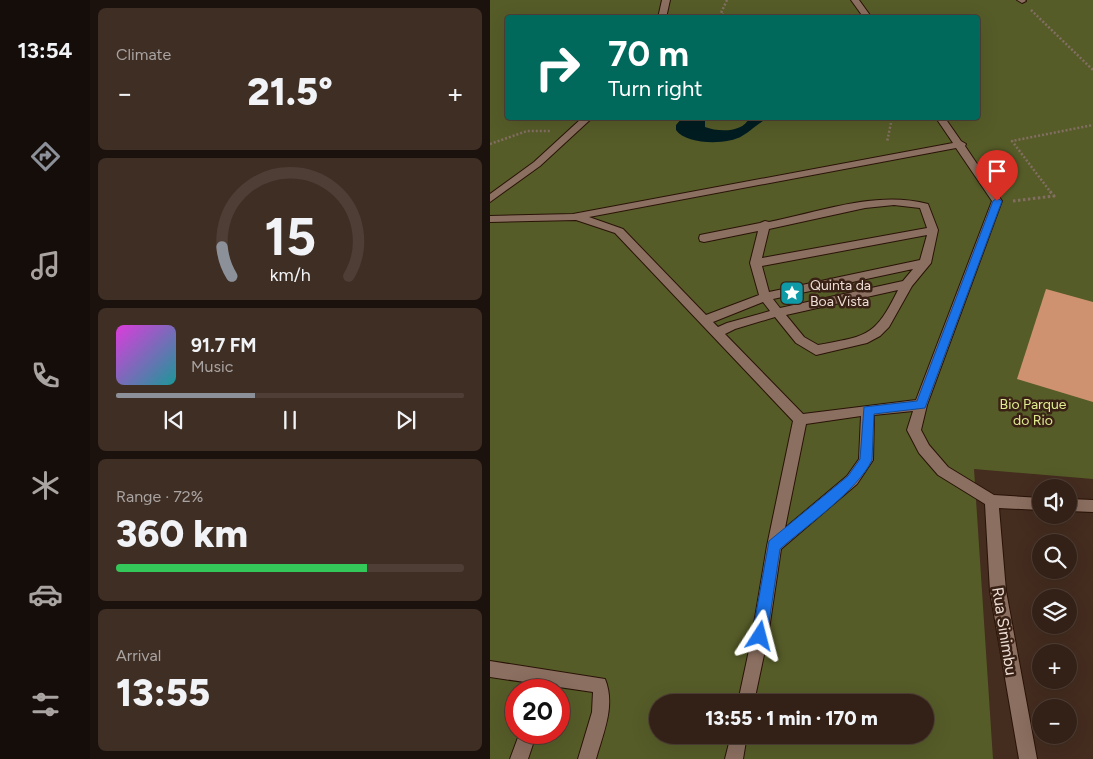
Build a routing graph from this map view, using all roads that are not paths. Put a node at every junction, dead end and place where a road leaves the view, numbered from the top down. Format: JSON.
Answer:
{"nodes":[{"id":1,"x":666,"y":0,"type":"edge"},
{"id":2,"x":856,"y":0,"type":"edge"},
{"id":3,"x":663,"y":15,"type":"edge"},
{"id":4,"x":866,"y":15,"type":"edge"},
{"id":5,"x":585,"y":120,"type":"edge"},
{"id":6,"x":942,"y":120,"type":"edge"},
{"id":7,"x":960,"y":144,"type":"junction"},
{"id":8,"x":490,"y":199,"type":"edge"},
{"id":9,"x":573,"y":218,"type":"junction"},
{"id":10,"x":490,"y":219,"type":"edge"},
{"id":11,"x":765,"y":224,"type":"junction"},
{"id":12,"x":933,"y":230,"type":"junction"},
{"id":13,"x":704,"y":238,"type":"dead end"},
{"id":14,"x":756,"y":263,"type":"junction"},
{"id":15,"x":925,"y":263,"type":"junction"},
{"id":16,"x":907,"y":284,"type":"junction"},
{"id":17,"x":765,"y":298,"type":"junction"},
{"id":18,"x":776,"y":313,"type":"junction"},
{"id":19,"x":705,"y":320,"type":"junction"},
{"id":20,"x":718,"y":333,"type":"junction"},
{"id":21,"x":921,"y":405,"type":"junction"},
{"id":22,"x":868,"y":410,"type":"junction"},
{"id":23,"x":800,"y":420,"type":"junction"},
{"id":24,"x":992,"y":501,"type":"junction"},
{"id":25,"x":1032,"y":503,"type":"edge"},
{"id":26,"x":1077,"y":505,"type":"edge"},
{"id":27,"x":1093,"y":506,"type":"edge"},
{"id":28,"x":774,"y":546,"type":"junction"},
{"id":29,"x":490,"y":668,"type":"edge"},
{"id":30,"x":530,"y":679,"type":"edge"},
{"id":31,"x":570,"y":684,"type":"edge"},
{"id":32,"x":748,"y":694,"type":"edge"},
{"id":33,"x":525,"y":744,"type":"edge"},
{"id":34,"x":737,"y":744,"type":"edge"},
{"id":35,"x":519,"y":759,"type":"edge"},
{"id":36,"x":587,"y":759,"type":"edge"},
{"id":37,"x":734,"y":759,"type":"edge"},
{"id":38,"x":1028,"y":759,"type":"edge"}],
"edges":[{"from":1,"to":3,"type":"street"},
{"from":2,"to":4,"type":"street"},
{"from":5,"to":8,"type":"street"},
{"from":6,"to":7,"type":"street"},
{"from":7,"to":9,"type":"street"},
{"from":7,"to":21,"type":"street"},
{"from":9,"to":10,"type":"street"},
{"from":9,"to":19,"type":"street"},
{"from":11,"to":12,"type":"street"},
{"from":11,"to":13,"type":"street"},
{"from":11,"to":14,"type":"street"},
{"from":12,"to":14,"type":"street"},
{"from":12,"to":15,"type":"street"},
{"from":14,"to":17,"type":"street"},
{"from":15,"to":16,"type":"street"},
{"from":15,"to":17,"type":"street"},
{"from":16,"to":18,"type":"street"},
{"from":16,"to":18,"type":"street"},
{"from":17,"to":18,"type":"street"},
{"from":17,"to":19,"type":"street"},
{"from":18,"to":20,"type":"street"},
{"from":19,"to":20,"type":"street"},
{"from":20,"to":23,"type":"street"},
{"from":21,"to":22,"type":"street"},
{"from":21,"to":24,"type":"street"},
{"from":22,"to":23,"type":"street"},
{"from":22,"to":28,"type":"street"},
{"from":23,"to":28,"type":"street"},
{"from":24,"to":25,"type":"street"},
{"from":24,"to":38,"type":"street","name":"Rua Sinimbu"},
{"from":26,"to":27,"type":"street"},
{"from":28,"to":32,"type":"street"},
{"from":29,"to":30,"type":"street"},
{"from":31,"to":36,"type":"street"},
{"from":33,"to":35,"type":"street"},
{"from":34,"to":37,"type":"street"}]}
